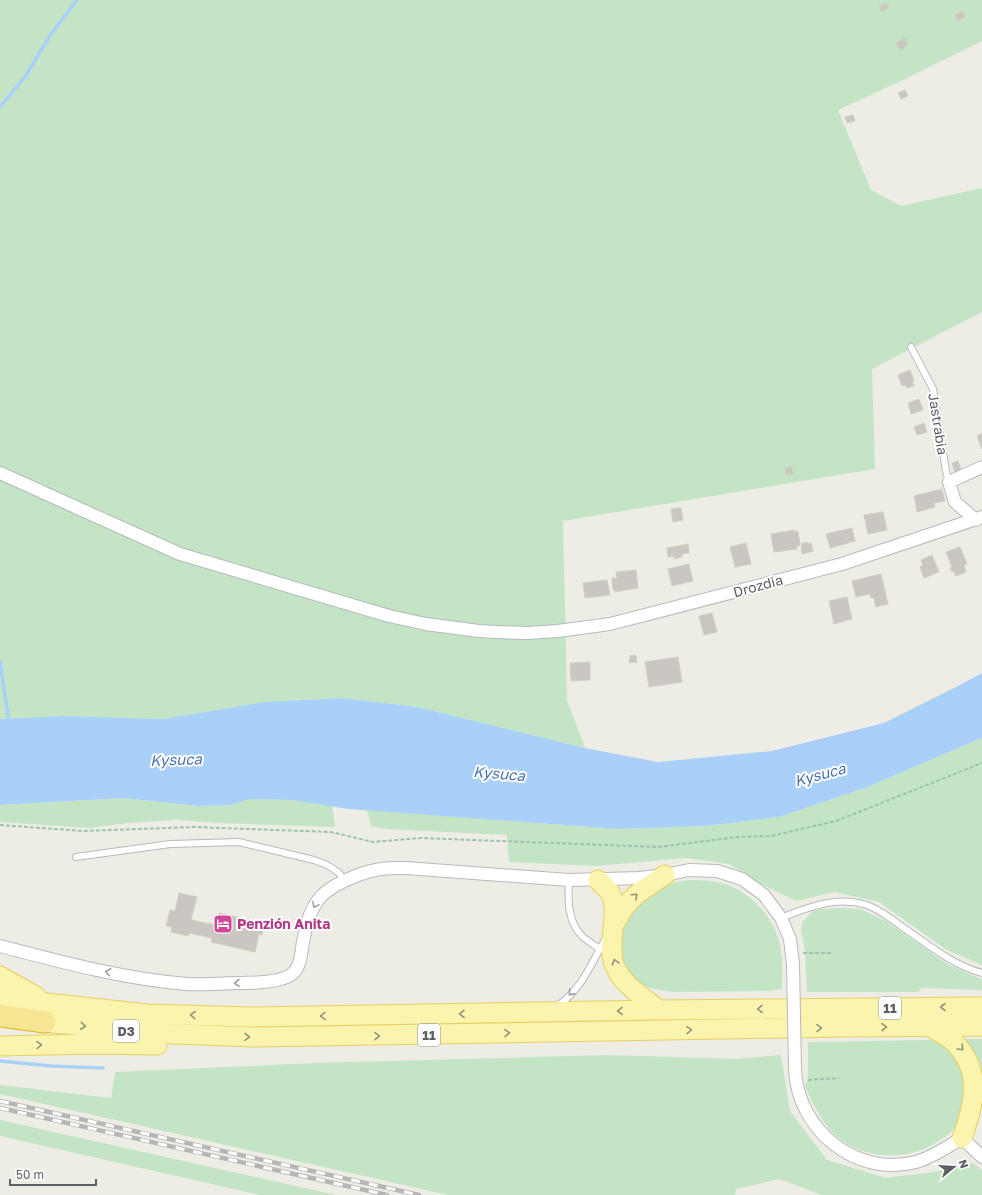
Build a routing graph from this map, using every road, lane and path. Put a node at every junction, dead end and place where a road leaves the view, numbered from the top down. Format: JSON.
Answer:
{"nodes":[{"id":1,"x":911,"y":347,"type":"dead end"},
{"id":2,"x":982,"y":467,"type":"edge"},
{"id":3,"x":0,"y":473,"type":"edge"},
{"id":4,"x":949,"y":482,"type":"junction"},
{"id":5,"x":979,"y":519,"type":"edge"},
{"id":6,"x":982,"y":764,"type":"edge"},
{"id":7,"x":0,"y":825,"type":"edge"},
{"id":8,"x":76,"y":857,"type":"dead end"},
{"id":9,"x":665,"y":875,"type":"junction"},
{"id":10,"x":569,"y":880,"type":"junction"},
{"id":11,"x":598,"y":880,"type":"junction"},
{"id":12,"x":345,"y":881,"type":"junction"},
{"id":13,"x":781,"y":918,"type":"junction"},
{"id":14,"x":614,"y":926,"type":"junction"},
{"id":15,"x":0,"y":946,"type":"edge"},
{"id":16,"x":600,"y":949,"type":"junction"},
{"id":17,"x":803,"y":953,"type":"dead end"},
{"id":18,"x":832,"y":953,"type":"dead end"},
{"id":19,"x":982,"y":974,"type":"edge"},
{"id":20,"x":0,"y":976,"type":"edge"},
{"id":21,"x":0,"y":996,"type":"edge"},
{"id":22,"x":982,"y":1007,"type":"edge"},
{"id":23,"x":659,"y":1010,"type":"junction"},
{"id":24,"x":46,"y":1012,"type":"junction"},
{"id":25,"x":547,"y":1013,"type":"junction"},
{"id":26,"x":0,"y":1016,"type":"edge"},
{"id":27,"x":929,"y":1026,"type":"junction"},
{"id":28,"x":982,"y":1026,"type":"edge"},
{"id":29,"x":208,"y":1035,"type":"junction"},
{"id":30,"x":0,"y":1046,"type":"edge"},
{"id":31,"x":838,"y":1078,"type":"dead end"},
{"id":32,"x":806,"y":1080,"type":"dead end"},
{"id":33,"x":982,"y":1105,"type":"edge"},
{"id":34,"x":962,"y":1138,"type":"junction"},
{"id":35,"x":982,"y":1157,"type":"edge"}],
"edges":[{"from":1,"to":4,"type":"lane","name":"Jastrabia"},
{"from":2,"to":4,"type":"street"},
{"from":3,"to":5,"type":"street","name":"Drozdia"},
{"from":4,"to":5,"type":"street","name":"Jastrabia"},
{"from":6,"to":7,"type":"path"},
{"from":8,"to":12,"type":"lane"},
{"from":9,"to":11,"type":"street"},
{"from":9,"to":13,"type":"street"},
{"from":14,"to":9,"type":"main road","one_way":true},
{"from":10,"to":11,"type":"street"},
{"from":10,"to":12,"type":"street"},
{"from":10,"to":16,"type":"lane"},
{"from":11,"to":14,"type":"main road"},
{"from":12,"to":15,"type":"street","one_way":true},
{"from":13,"to":19,"type":"lane"},
{"from":13,"to":34,"type":"street","bridge":true},
{"from":14,"to":16,"type":"lane"},
{"from":23,"to":14,"type":"main road","one_way":true},
{"from":16,"to":25,"type":"lane","one_way":true},
{"from":17,"to":18,"type":"path"},
{"from":20,"to":24,"type":"main road"},
{"from":21,"to":24,"type":"main road","number":"D3"},
{"from":22,"to":23,"type":"main road","number":"11","one_way":true},
{"from":23,"to":25,"type":"main road","number":"11","one_way":true},
{"from":25,"to":24,"type":"main road","number":"11","one_way":true},
{"from":24,"to":26,"type":"highway","number":"D3"},
{"from":24,"to":29,"type":"main road","number":"D3","one_way":true},
{"from":27,"to":28,"type":"main road","number":"11"},
{"from":29,"to":27,"type":"main road","number":"11","one_way":true},
{"from":27,"to":34,"type":"main road","one_way":true},
{"from":30,"to":29,"type":"main road","one_way":true},
{"from":31,"to":32,"type":"path"},
{"from":33,"to":34,"type":"main road"},
{"from":34,"to":35,"type":"street"}]}
